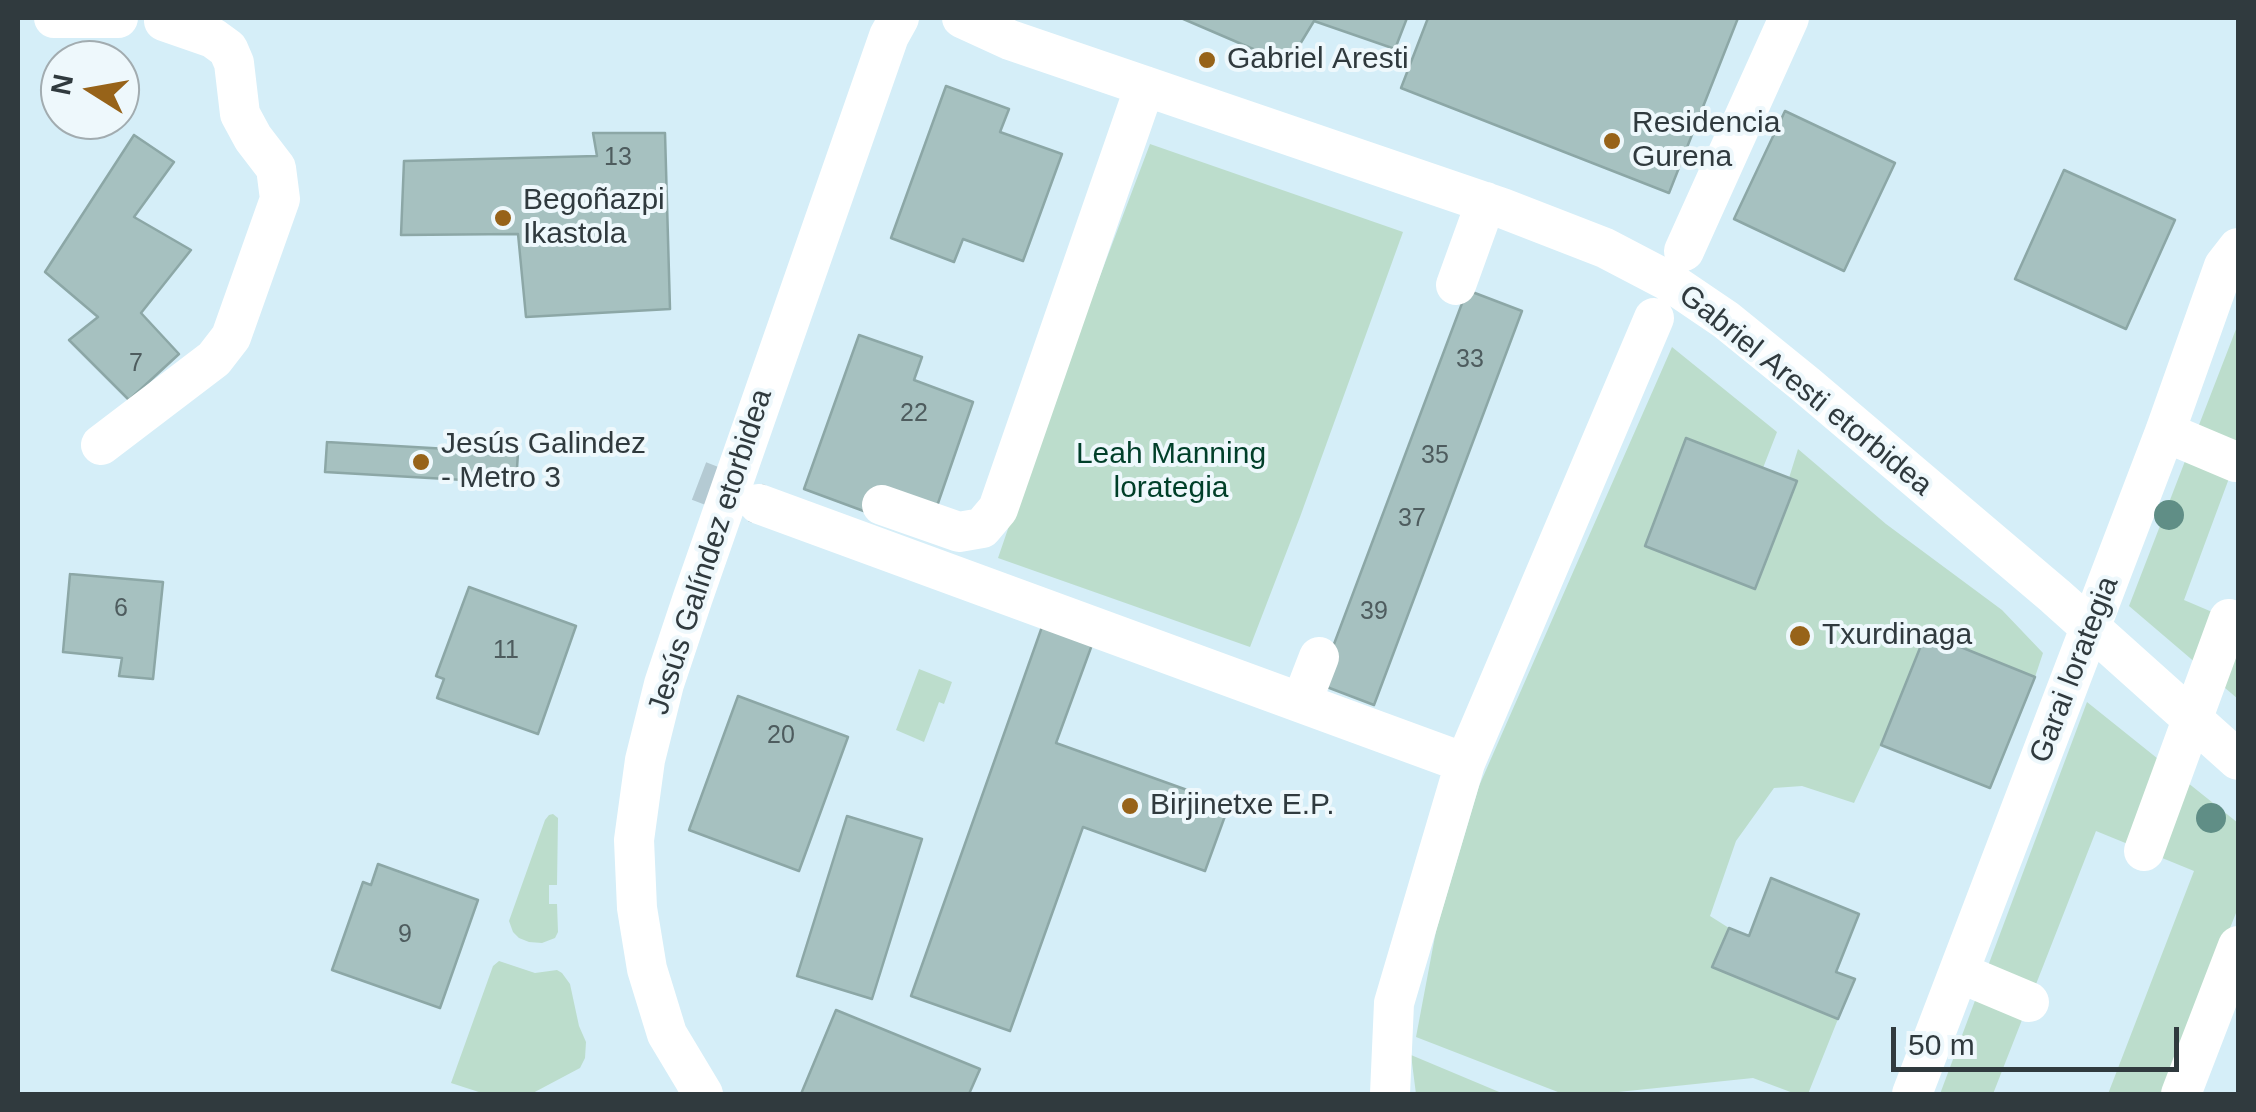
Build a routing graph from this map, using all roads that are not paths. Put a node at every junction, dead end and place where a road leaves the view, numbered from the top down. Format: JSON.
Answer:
{"nodes":[{"id":1,"x":54,"y":18,"type":"edge"},
{"id":2,"x":118,"y":18,"type":"edge"},
{"id":3,"x":899,"y":18,"type":"edge"},
{"id":4,"x":962,"y":18,"type":"edge"},
{"id":5,"x":1789,"y":18,"type":"edge"},
{"id":6,"x":165,"y":19,"type":"edge"},
{"id":7,"x":1145,"y":86,"type":"junction"},
{"id":8,"x":1486,"y":202,"type":"junction"},
{"id":9,"x":2238,"y":248,"type":"edge"},
{"id":10,"x":1684,"y":251,"type":"dead end"},
{"id":11,"x":1456,"y":284,"type":"dead end"},
{"id":12,"x":1654,"y":318,"type":"dead end"},
{"id":13,"x":2166,"y":432,"type":"junction"},
{"id":14,"x":100,"y":444,"type":"dead end"},
{"id":15,"x":2236,"y":462,"type":"dead end"},
{"id":16,"x":759,"y":504,"type":"tunnel mouth"},
{"id":17,"x":882,"y":505,"type":"dead end"},
{"id":18,"x":2228,"y":619,"type":"dead end"},
{"id":19,"x":2090,"y":630,"type":"junction"},
{"id":20,"x":1319,"y":657,"type":"dead end"},
{"id":21,"x":1302,"y":702,"type":"junction"},
{"id":22,"x":2191,"y":718,"type":"junction"},
{"id":23,"x":2238,"y":760,"type":"edge"},
{"id":24,"x":1465,"y":762,"type":"junction"},
{"id":25,"x":2144,"y":851,"type":"dead end"},
{"id":26,"x":2238,"y":946,"type":"edge"},
{"id":27,"x":1960,"y":972,"type":"junction"},
{"id":28,"x":2029,"y":1002,"type":"dead end"},
{"id":29,"x":703,"y":1094,"type":"edge"},
{"id":30,"x":1390,"y":1094,"type":"edge"},
{"id":31,"x":1912,"y":1094,"type":"edge"},
{"id":32,"x":2181,"y":1094,"type":"edge"}],
"edges":[{"from":1,"to":2,"type":"street"},
{"from":2,"to":6,"type":"street"},
{"from":3,"to":29,"type":"street","name":"Jesús Galíndez etorbidea"},
{"from":4,"to":7,"type":"street","name":"Gabriel Aresti etorbidea"},
{"from":5,"to":10,"type":"street","name":"Gabriel Aresti etorbidea"},
{"from":6,"to":14,"type":"street"},
{"from":7,"to":8,"type":"street","name":"Gabriel Aresti etorbidea"},
{"from":7,"to":17,"type":"street"},
{"from":8,"to":11,"type":"street"},
{"from":8,"to":19,"type":"street","name":"Gabriel Aresti etorbidea"},
{"from":9,"to":13,"type":"street","name":"Garai lorategia"},
{"from":12,"to":24,"type":"street","name":"Gabriel Aresti etorbidea"},
{"from":13,"to":15,"type":"street"},
{"from":13,"to":19,"type":"street","name":"Garai lorategia"},
{"from":16,"to":21,"type":"street"},
{"from":18,"to":22,"type":"street"},
{"from":19,"to":22,"type":"street","name":"Gabriel Aresti etorbidea"},
{"from":19,"to":27,"type":"street","name":"Garai lorategia"},
{"from":20,"to":21,"type":"street"},
{"from":21,"to":24,"type":"street"},
{"from":22,"to":23,"type":"street","name":"Gabriel Aresti etorbidea"},
{"from":22,"to":25,"type":"street"},
{"from":24,"to":30,"type":"street"},
{"from":26,"to":32,"type":"street"},
{"from":27,"to":28,"type":"street"},
{"from":27,"to":31,"type":"street","name":"Garai lorategia"}]}
